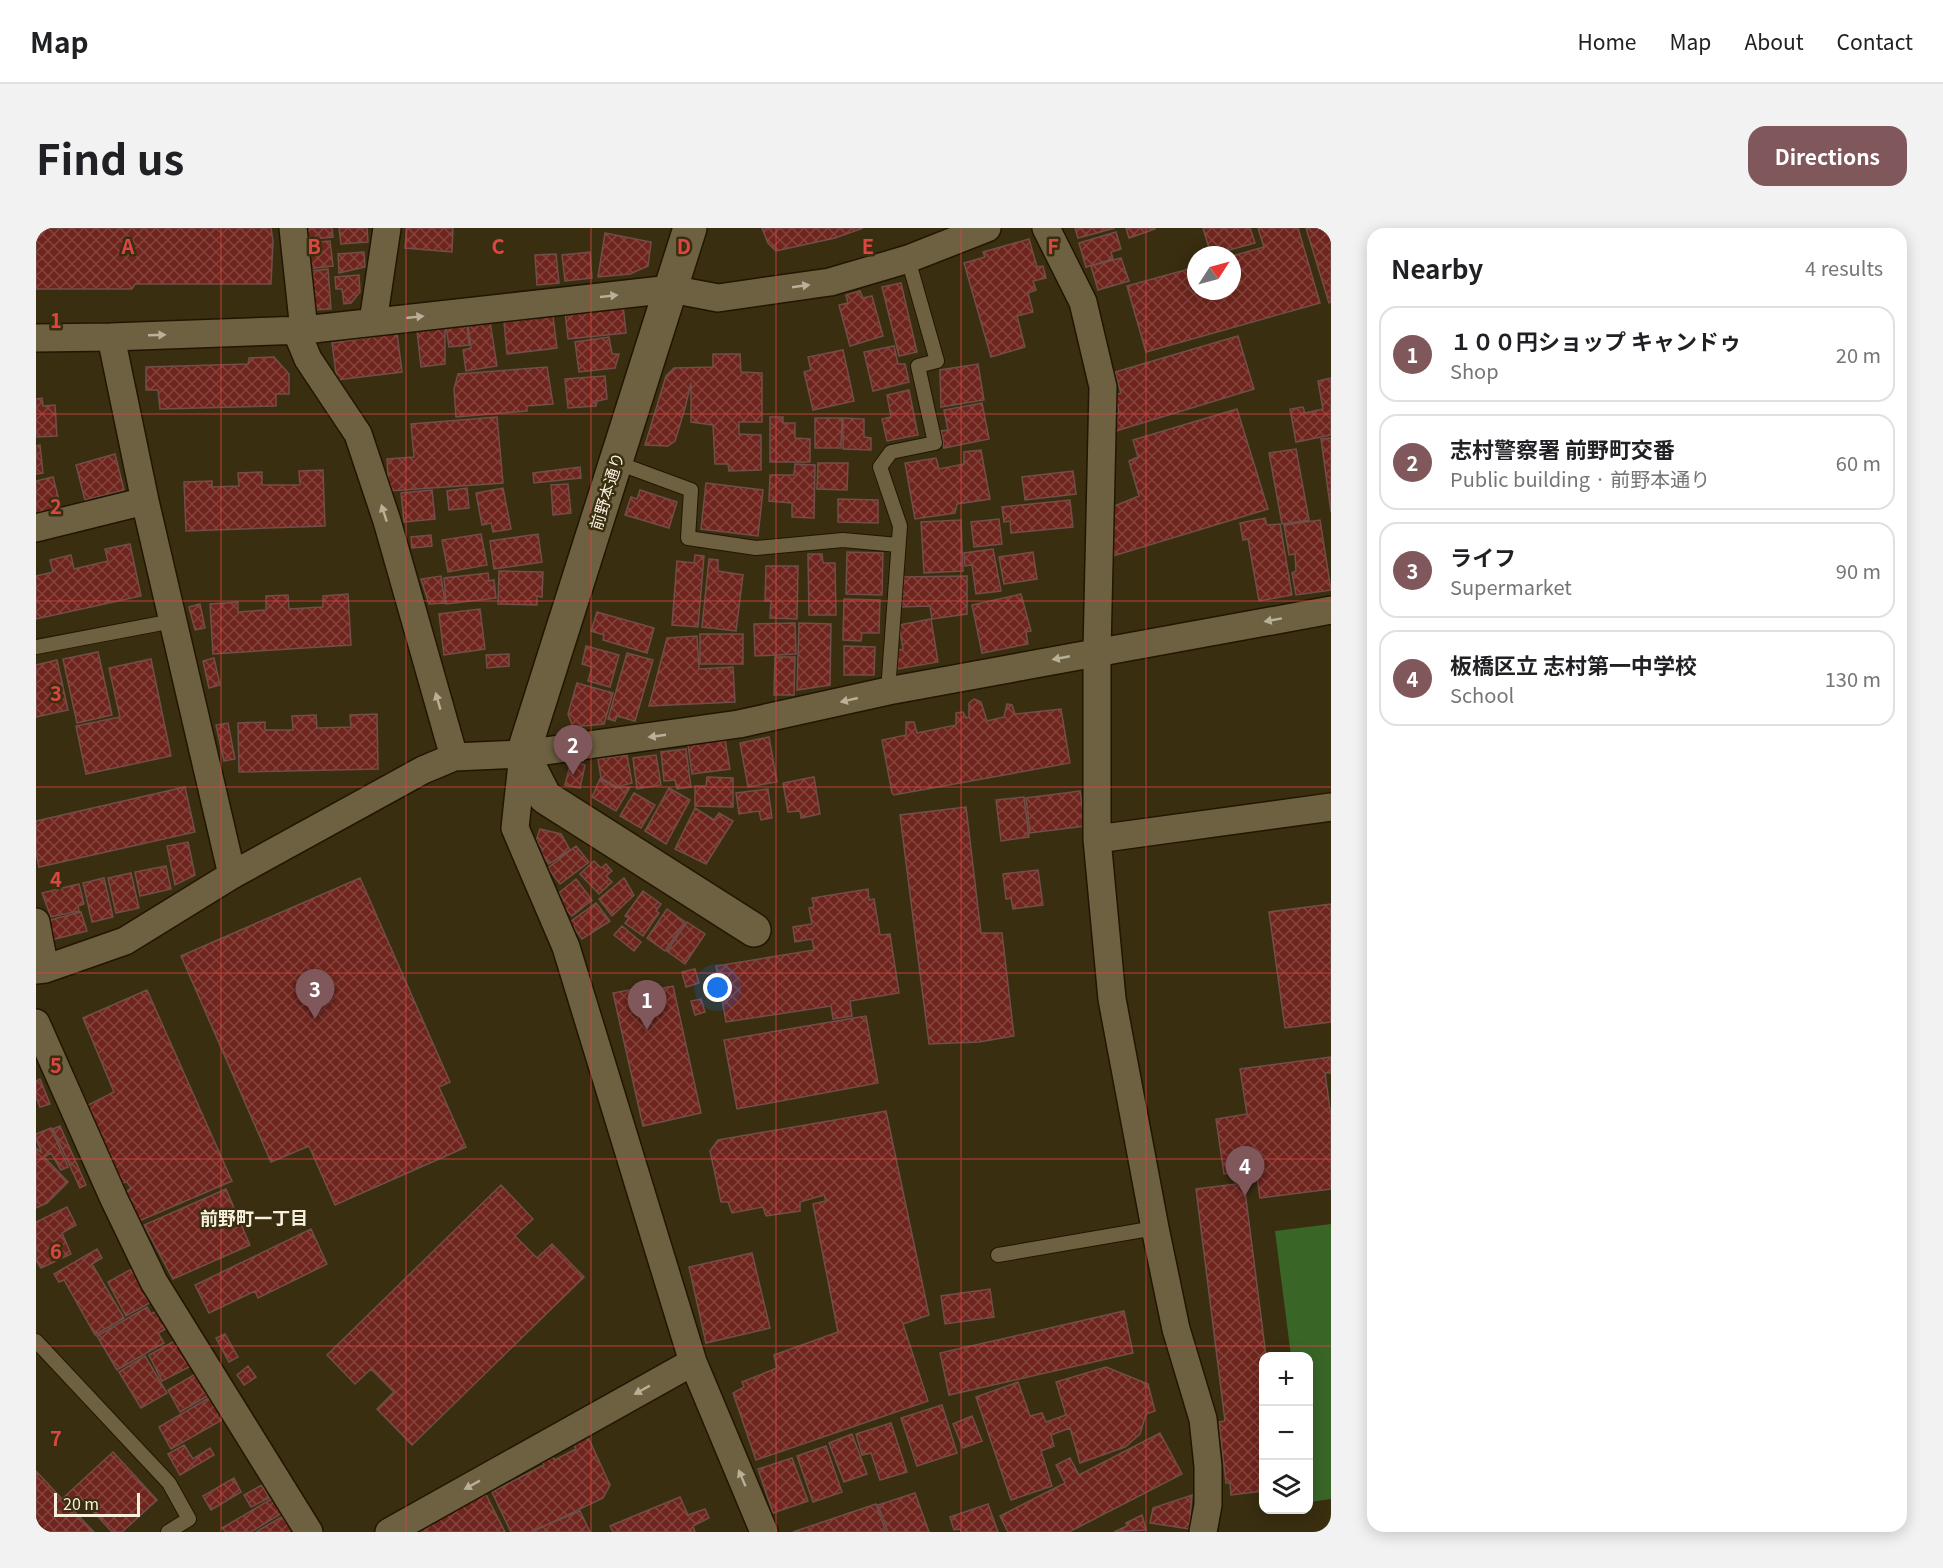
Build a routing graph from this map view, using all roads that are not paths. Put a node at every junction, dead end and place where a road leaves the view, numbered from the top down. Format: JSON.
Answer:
{"nodes":[{"id":1,"x":292,"y":228,"type":"edge"},
{"id":2,"x":387,"y":228,"type":"edge"},
{"id":3,"x":690,"y":228,"type":"edge"},
{"id":4,"x":987,"y":228,"type":"edge"},
{"id":5,"x":1047,"y":228,"type":"edge"},
{"id":6,"x":908,"y":259,"type":"junction"},
{"id":7,"x":671,"y":289,"type":"junction"},
{"id":8,"x":373,"y":322,"type":"junction"},
{"id":9,"x":300,"y":330,"type":"junction"},
{"id":10,"x":111,"y":337,"type":"junction"},
{"id":11,"x":36,"y":338,"type":"edge"},
{"id":12,"x":615,"y":462,"type":"junction"},
{"id":13,"x":145,"y":501,"type":"junction"},
{"id":14,"x":36,"y":528,"type":"edge"},
{"id":15,"x":898,"y":545,"type":"junction"},
{"id":16,"x":1331,"y":610,"type":"edge"},
{"id":17,"x":173,"y":621,"type":"junction"},
{"id":18,"x":36,"y":647,"type":"edge"},
{"id":19,"x":1097,"y":651,"type":"junction"},
{"id":20,"x":888,"y":691,"type":"junction"},
{"id":21,"x":523,"y":754,"type":"junction"},
{"id":22,"x":454,"y":757,"type":"junction"},
{"id":23,"x":1331,"y":807,"type":"edge"},
{"id":24,"x":1097,"y":839,"type":"junction"},
{"id":25,"x":232,"y":875,"type":"junction"},
{"id":26,"x":36,"y":922,"type":"edge"},
{"id":27,"x":754,"y":930,"type":"dead end"},
{"id":28,"x":41,"y":969,"type":"edge"},
{"id":29,"x":36,"y":1023,"type":"edge"},
{"id":30,"x":1155,"y":1228,"type":"junction"},
{"id":31,"x":998,"y":1255,"type":"dead end"},
{"id":32,"x":36,"y":1341,"type":"edge"},
{"id":33,"x":693,"y":1362,"type":"junction"},
{"id":34,"x":168,"y":1532,"type":"edge"},
{"id":35,"x":309,"y":1532,"type":"edge"},
{"id":36,"x":388,"y":1532,"type":"edge"},
{"id":37,"x":764,"y":1532,"type":"edge"},
{"id":38,"x":1203,"y":1532,"type":"edge"}],
"edges":[{"from":1,"to":9,"type":"street"},
{"from":2,"to":8,"type":"street"},
{"from":3,"to":7,"type":"street","name":"前野本通り"},
{"from":4,"to":6,"type":"street"},
{"from":5,"to":19,"type":"street"},
{"from":7,"to":6,"type":"street","one_way":true},
{"from":6,"to":15,"type":"lane"},
{"from":8,"to":7,"type":"street","one_way":true},
{"from":7,"to":12,"type":"street","name":"前野本通り"},
{"from":8,"to":9,"type":"street"},
{"from":10,"to":9,"type":"street","one_way":true},
{"from":22,"to":9,"type":"street","one_way":true},
{"from":10,"to":11,"type":"street"},
{"from":10,"to":13,"type":"street"},
{"from":12,"to":15,"type":"lane"},
{"from":12,"to":21,"type":"street","name":"前野本通り"},
{"from":13,"to":14,"type":"street"},
{"from":13,"to":17,"type":"street"},
{"from":15,"to":20,"type":"lane"},
{"from":16,"to":19,"type":"street","one_way":true},
{"from":17,"to":18,"type":"lane"},
{"from":17,"to":25,"type":"street"},
{"from":19,"to":20,"type":"street","one_way":true},
{"from":19,"to":24,"type":"street"},
{"from":20,"to":21,"type":"street","one_way":true},
{"from":21,"to":22,"type":"street"},
{"from":21,"to":27,"type":"street"},
{"from":21,"to":33,"type":"street"},
{"from":22,"to":25,"type":"street"},
{"from":23,"to":24,"type":"street"},
{"from":24,"to":30,"type":"street"},
{"from":25,"to":28,"type":"street"},
{"from":26,"to":28,"type":"street"},
{"from":29,"to":35,"type":"street"},
{"from":30,"to":31,"type":"lane"},
{"from":30,"to":38,"type":"street"},
{"from":32,"to":34,"type":"lane"},
{"from":33,"to":36,"type":"street","one_way":true},
{"from":37,"to":33,"type":"street","one_way":true}]}
